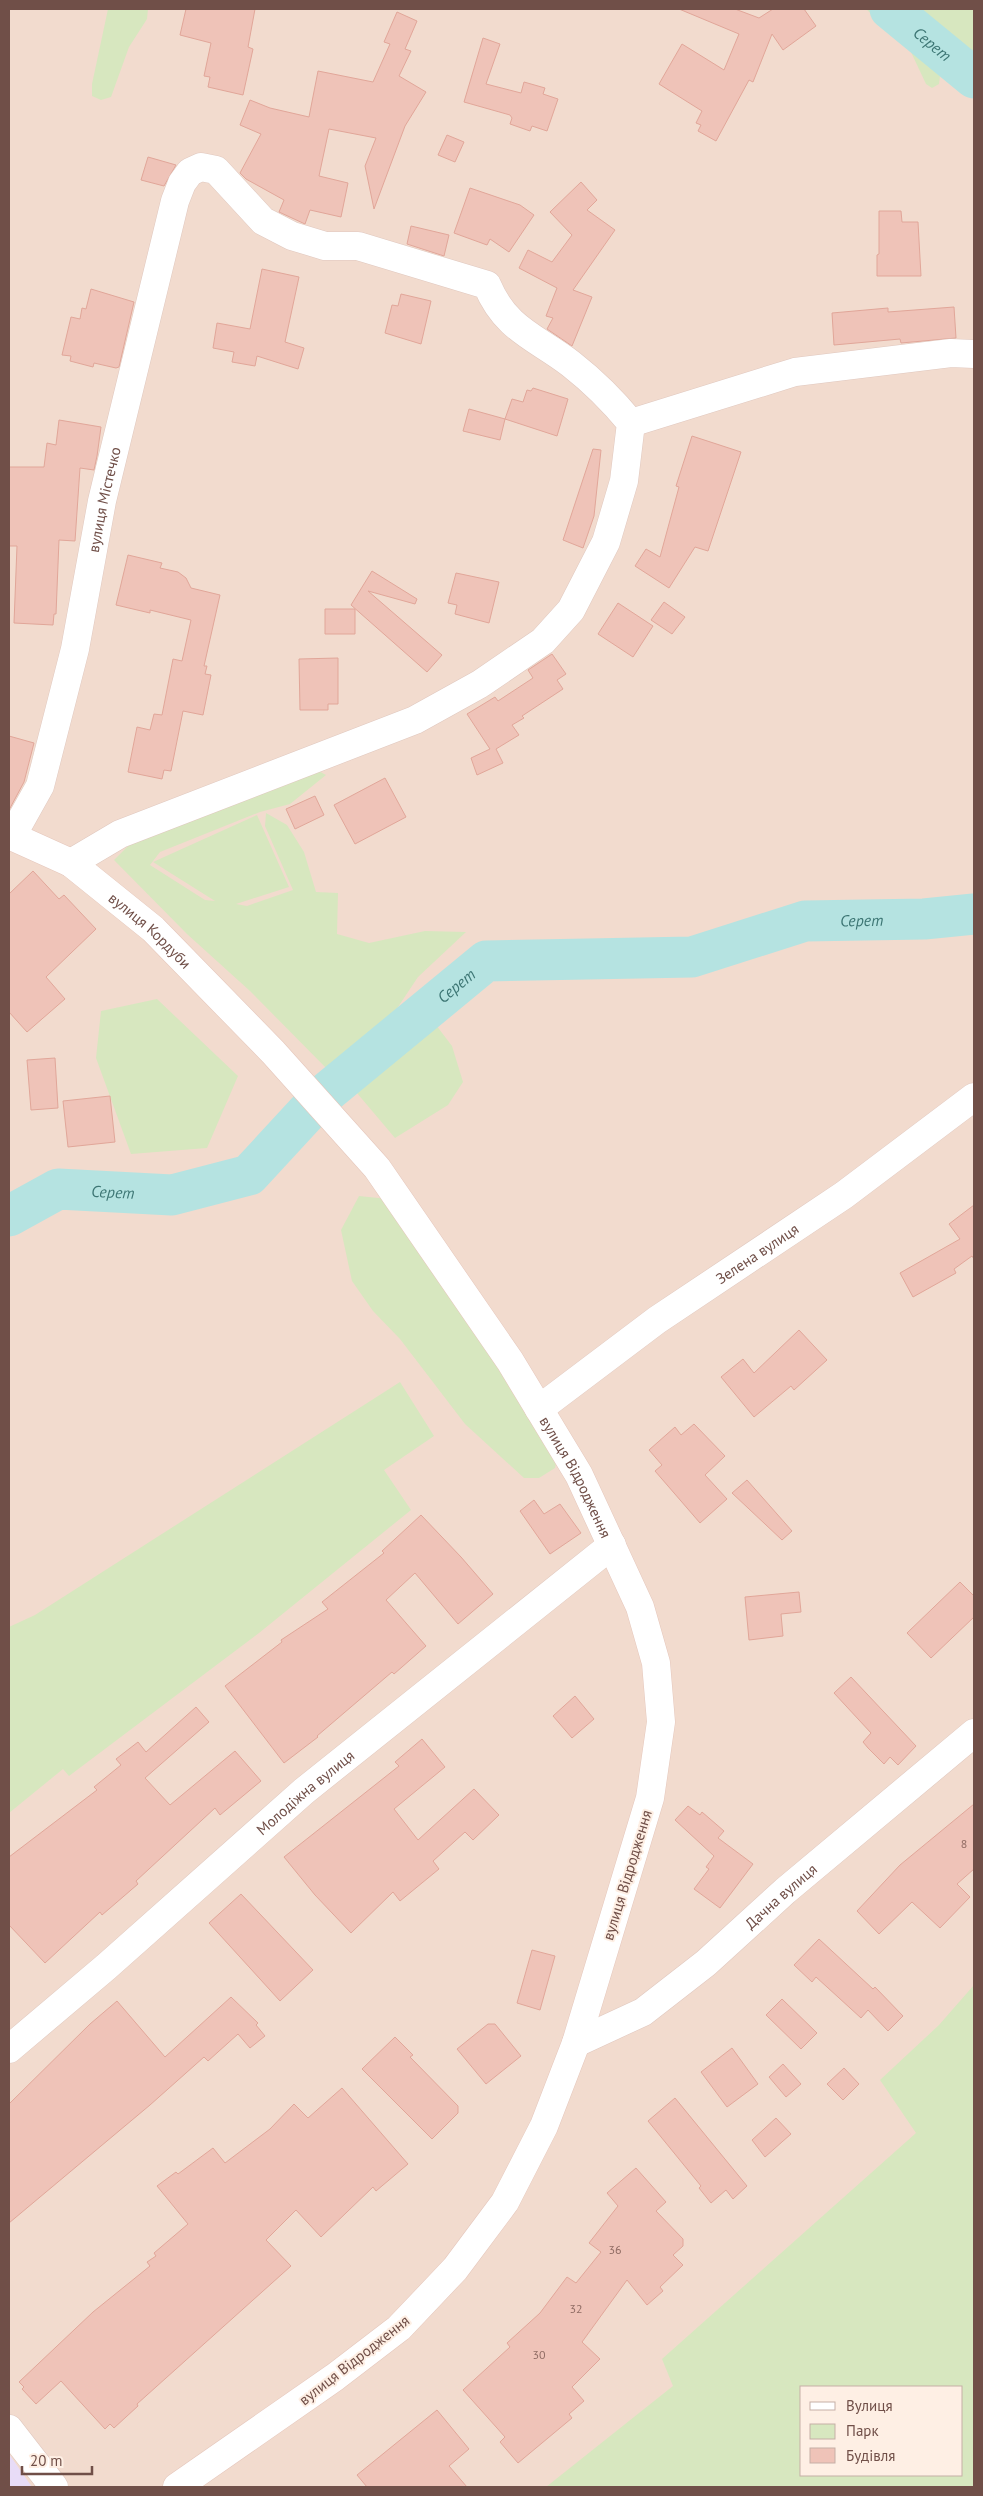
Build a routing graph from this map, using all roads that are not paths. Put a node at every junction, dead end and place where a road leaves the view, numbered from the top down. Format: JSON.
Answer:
{"nodes":[{"id":1,"x":974,"y":354,"type":"edge"},
{"id":2,"x":631,"y":423,"type":"junction"},
{"id":3,"x":10,"y":836,"type":"edge"},
{"id":4,"x":71,"y":863,"type":"junction"},
{"id":5,"x":974,"y":1097,"type":"edge"},
{"id":6,"x":377,"y":1168,"type":"joint"},
{"id":7,"x":538,"y":1409,"type":"junction"},
{"id":8,"x":612,"y":1546,"type":"junction"},
{"id":9,"x":974,"y":1733,"type":"edge"},
{"id":10,"x":576,"y":2043,"type":"junction"},
{"id":11,"x":9,"y":2049,"type":"edge"},
{"id":12,"x":9,"y":2429,"type":"edge"},
{"id":13,"x":54,"y":2487,"type":"edge"},
{"id":14,"x":177,"y":2487,"type":"edge"}],
"edges":[{"from":1,"to":2,"type":"street"},
{"from":2,"to":3,"type":"street","name":"вулиця Містечко"},
{"from":2,"to":4,"type":"street"},
{"from":3,"to":4,"type":"street","name":"вулиця Кордуби"},
{"from":4,"to":6,"type":"street","name":"вулиця Кордуби"},
{"from":5,"to":7,"type":"street","name":"Зелена вулиця"},
{"from":6,"to":7,"type":"street","name":"вулиця Відродження"},
{"from":7,"to":8,"type":"street","name":"вулиця Відродження"},
{"from":8,"to":10,"type":"street","name":"вулиця Відродження"},
{"from":8,"to":11,"type":"street","name":"Молодіжна вулиця"},
{"from":9,"to":10,"type":"street","name":"Дачна вулиця"},
{"from":10,"to":14,"type":"street","name":"вулиця Відродження"},
{"from":12,"to":13,"type":"street"}]}
